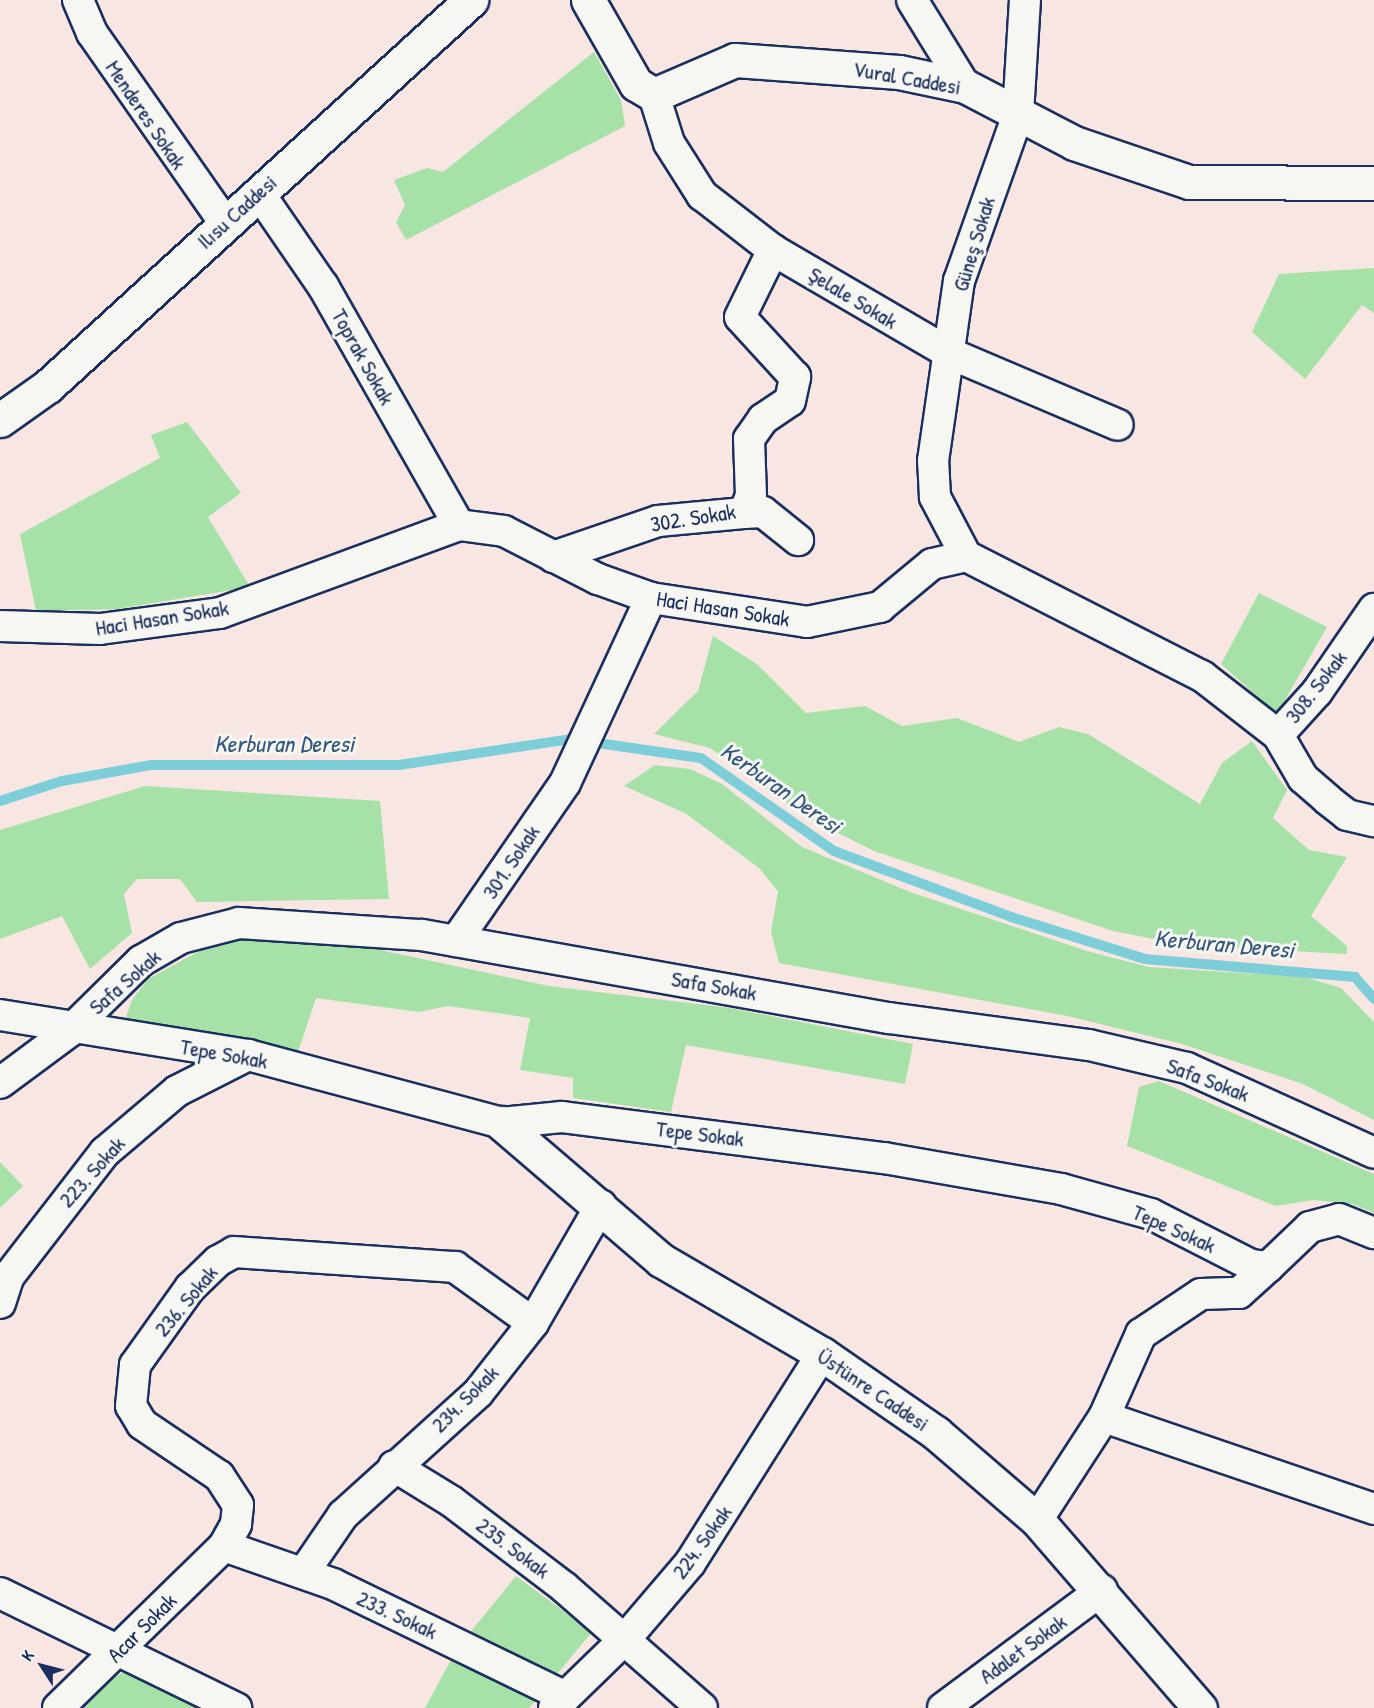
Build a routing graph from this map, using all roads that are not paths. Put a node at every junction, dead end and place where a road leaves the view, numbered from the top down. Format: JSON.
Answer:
{"nodes":[{"id":1,"x":78,"y":0,"type":"edge"},
{"id":2,"x":471,"y":0,"type":"edge"},
{"id":3,"x":588,"y":0,"type":"edge"},
{"id":4,"x":912,"y":0,"type":"edge"},
{"id":5,"x":1025,"y":0,"type":"edge"},
{"id":6,"x":965,"y":86,"type":"junction"},
{"id":7,"x":654,"y":95,"type":"junction"},
{"id":8,"x":1018,"y":114,"type":"junction"},
{"id":9,"x":1374,"y":183,"type":"edge"},
{"id":10,"x":259,"y":193,"type":"junction"},
{"id":11,"x":225,"y":223,"type":"junction"},
{"id":12,"x":773,"y":250,"type":"junction"},
{"id":13,"x":951,"y":354,"type":"junction"},
{"id":14,"x":0,"y":420,"type":"edge"},
{"id":15,"x":1118,"y":425,"type":"dead end"},
{"id":16,"x":744,"y":513,"type":"junction"},
{"id":17,"x":459,"y":525,"type":"junction"},
{"id":18,"x":798,"y":540,"type":"dead end"},
{"id":19,"x":966,"y":556,"type":"junction"},
{"id":20,"x":553,"y":557,"type":"junction"},
{"id":21,"x":651,"y":598,"type":"junction"},
{"id":22,"x":1374,"y":609,"type":"edge"},
{"id":23,"x":0,"y":626,"type":"edge"},
{"id":24,"x":1278,"y":735,"type":"junction"},
{"id":25,"x":1374,"y":821,"type":"edge"},
{"id":26,"x":456,"y":941,"type":"junction"},
{"id":27,"x":0,"y":1015,"type":"edge"},
{"id":28,"x":70,"y":1030,"type":"junction"},
{"id":29,"x":248,"y":1055,"type":"junction"},
{"id":30,"x":0,"y":1083,"type":"edge"},
{"id":31,"x":501,"y":1123,"type":"junction"},
{"id":32,"x":1374,"y":1153,"type":"edge"},
{"id":33,"x":601,"y":1205,"type":"junction"},
{"id":34,"x":1374,"y":1233,"type":"edge"},
{"id":35,"x":1268,"y":1267,"type":"junction"},
{"id":36,"x":0,"y":1303,"type":"edge"},
{"id":37,"x":533,"y":1323,"type":"junction"},
{"id":38,"x":822,"y":1354,"type":"junction"},
{"id":39,"x":1104,"y":1417,"type":"junction"},
{"id":40,"x":394,"y":1466,"type":"junction"},
{"id":41,"x":1374,"y":1509,"type":"edge"},
{"id":42,"x":1037,"y":1520,"type":"junction"},
{"id":43,"x":224,"y":1546,"type":"junction"},
{"id":44,"x":304,"y":1572,"type":"junction"},
{"id":45,"x":1102,"y":1590,"type":"junction"},
{"id":46,"x":0,"y":1593,"type":"edge"},
{"id":47,"x":626,"y":1638,"type":"junction"},
{"id":48,"x":123,"y":1648,"type":"junction"},
{"id":49,"x":559,"y":1702,"type":"edge"},
{"id":50,"x":58,"y":1708,"type":"edge"},
{"id":51,"x":236,"y":1708,"type":"edge"},
{"id":52,"x":702,"y":1708,"type":"edge"},
{"id":53,"x":943,"y":1708,"type":"edge"},
{"id":54,"x":1200,"y":1708,"type":"edge"}],
"edges":[{"from":1,"to":11,"type":"street","name":"Menderes Sokak"},
{"from":2,"to":10,"type":"street","name":"Ilısu Caddesi"},
{"from":3,"to":7,"type":"street"},
{"from":4,"to":6,"type":"street"},
{"from":5,"to":8,"type":"street","name":"Güneş Sokak"},
{"from":6,"to":7,"type":"street","name":"Vural Caddesi"},
{"from":6,"to":8,"type":"street","name":"Vural Caddesi"},
{"from":7,"to":12,"type":"street","name":"Şelale Sokak"},
{"from":8,"to":9,"type":"street","name":"Vural Caddesi"},
{"from":8,"to":13,"type":"street","name":"Güneş Sokak"},
{"from":10,"to":11,"type":"street","name":"Ilısu Caddesi"},
{"from":10,"to":17,"type":"street","name":"Toprak Sokak"},
{"from":11,"to":14,"type":"street","name":"Ilısu Caddesi"},
{"from":12,"to":13,"type":"street","name":"Şelale Sokak"},
{"from":12,"to":16,"type":"street","name":"302. Sokak"},
{"from":13,"to":15,"type":"street","name":"Şelale Sokak"},
{"from":13,"to":19,"type":"street","name":"Güneş Sokak"},
{"from":16,"to":18,"type":"street"},
{"from":16,"to":20,"type":"street","name":"302. Sokak"},
{"from":17,"to":20,"type":"street","name":"Haci Hasan Sokak"},
{"from":17,"to":23,"type":"street","name":"Haci Hasan Sokak"},
{"from":19,"to":21,"type":"street","name":"Haci Hasan Sokak"},
{"from":19,"to":24,"type":"street"},
{"from":20,"to":21,"type":"street","name":"Haci Hasan Sokak"},
{"from":21,"to":26,"type":"street","name":"301. Sokak"},
{"from":22,"to":24,"type":"street","name":"308. Sokak"},
{"from":24,"to":25,"type":"street"},
{"from":26,"to":28,"type":"street","name":"Safa Sokak"},
{"from":26,"to":32,"type":"street","name":"Safa Sokak"},
{"from":27,"to":28,"type":"street","name":"Tepe Sokak"},
{"from":28,"to":29,"type":"street","name":"Tepe Sokak"},
{"from":28,"to":30,"type":"street","name":"Safa Sokak"},
{"from":29,"to":31,"type":"street","name":"Tepe Sokak"},
{"from":29,"to":36,"type":"street","name":"223. Sokak"},
{"from":31,"to":33,"type":"street","name":"Üstünre Caddesi"},
{"from":31,"to":35,"type":"street","name":"Tepe Sokak"},
{"from":33,"to":37,"type":"street","name":"234. Sokak"},
{"from":33,"to":38,"type":"street","name":"Üstünre Caddesi"},
{"from":34,"to":35,"type":"street"},
{"from":35,"to":39,"type":"street"},
{"from":37,"to":40,"type":"street","name":"234. Sokak"},
{"from":37,"to":43,"type":"street","name":"236. Sokak"},
{"from":38,"to":42,"type":"street","name":"Üstünre Caddesi"},
{"from":38,"to":47,"type":"street","name":"224. Sokak"},
{"from":39,"to":41,"type":"street"},
{"from":39,"to":42,"type":"street"},
{"from":40,"to":44,"type":"street","name":"234. Sokak"},
{"from":40,"to":47,"type":"street","name":"235. Sokak"},
{"from":42,"to":45,"type":"street","name":"Üstünre Caddesi"},
{"from":43,"to":44,"type":"street","name":"233. Sokak"},
{"from":43,"to":48,"type":"street","name":"Acar Sokak"},
{"from":44,"to":49,"type":"street","name":"233. Sokak"},
{"from":45,"to":53,"type":"street","name":"Adalet Sokak"},
{"from":45,"to":54,"type":"street","name":"Üstünre Caddesi"},
{"from":46,"to":48,"type":"street"},
{"from":47,"to":49,"type":"street","name":"224. Sokak"},
{"from":47,"to":52,"type":"street","name":"235. Sokak"},
{"from":48,"to":50,"type":"street","name":"Acar Sokak"},
{"from":48,"to":51,"type":"street"}]}
